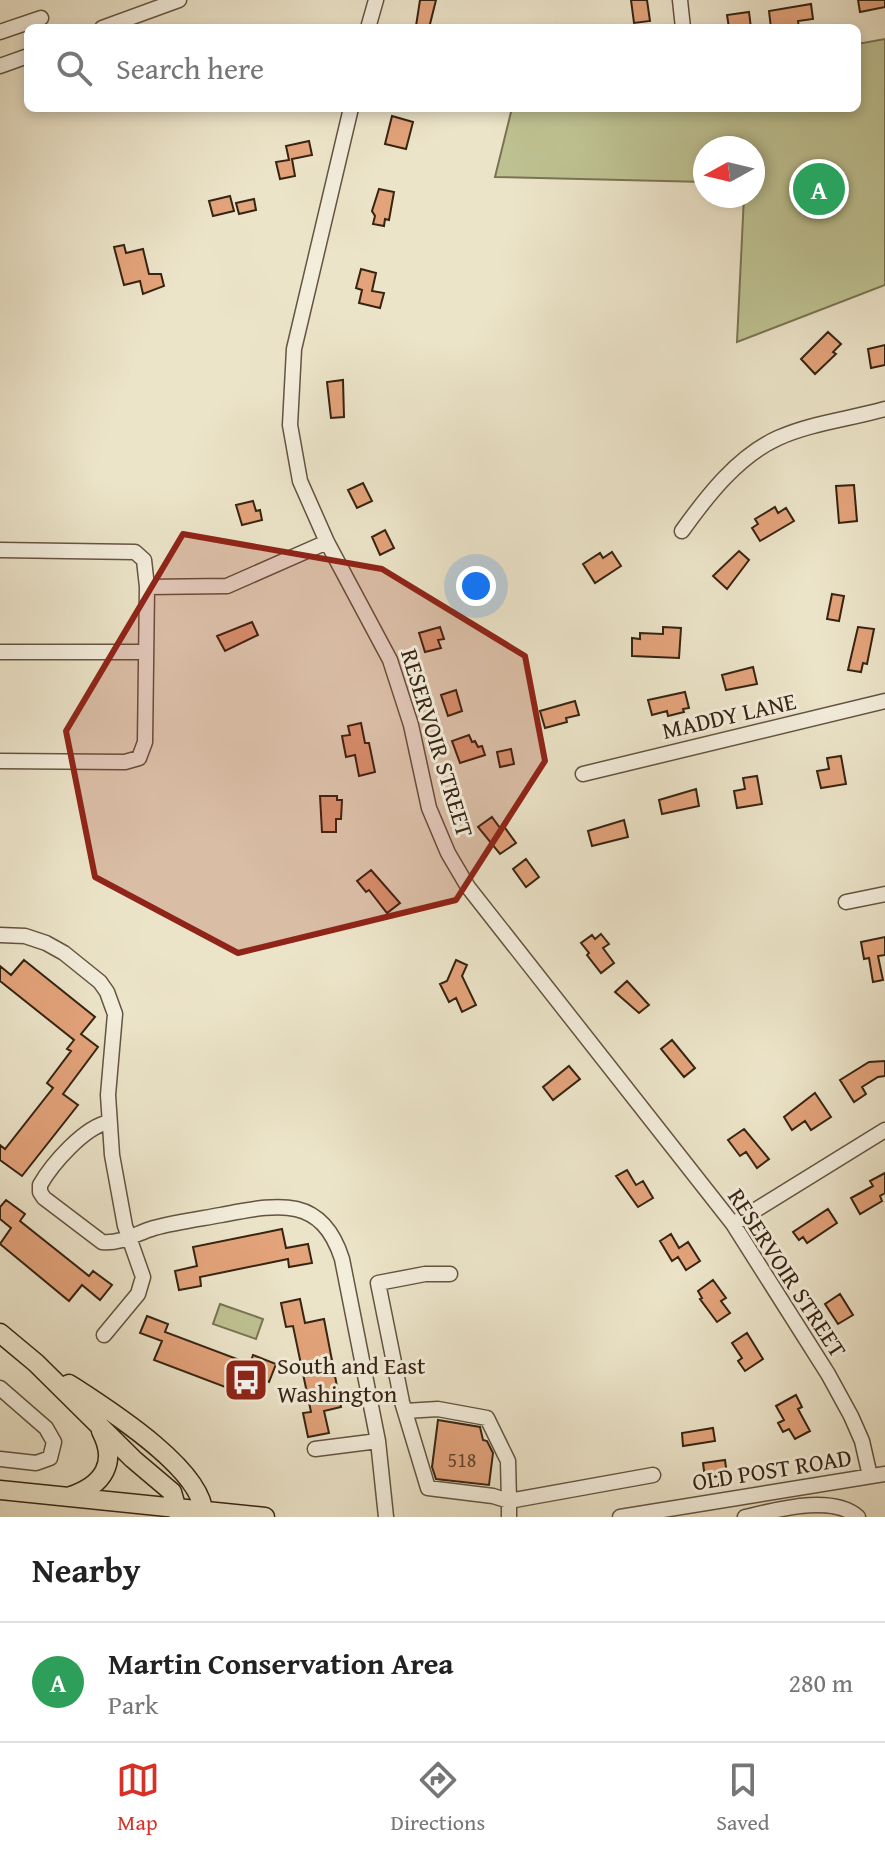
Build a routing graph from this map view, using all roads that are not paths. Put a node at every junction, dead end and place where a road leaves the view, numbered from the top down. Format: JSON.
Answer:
{"nodes":[{"id":1,"x":179,"y":0,"type":"edge"},
{"id":2,"x":376,"y":0,"type":"edge"},
{"id":3,"x":680,"y":0,"type":"edge"},
{"id":4,"x":41,"y":18,"type":"dead end"},
{"id":5,"x":113,"y":24,"type":"edge"},
{"id":6,"x":369,"y":24,"type":"edge"},
{"id":7,"x":683,"y":24,"type":"edge"},
{"id":8,"x":0,"y":32,"type":"edge"},
{"id":9,"x":24,"y":57,"type":"edge"},
{"id":10,"x":0,"y":66,"type":"edge"},
{"id":11,"x":350,"y":112,"type":"edge"},
{"id":12,"x":885,"y":409,"type":"edge"},
{"id":13,"x":682,"y":531,"type":"dead end"},
{"id":14,"x":327,"y":542,"type":"junction"},
{"id":15,"x":0,"y":550,"type":"edge"},
{"id":16,"x":147,"y":587,"type":"junction"},
{"id":17,"x":0,"y":652,"type":"edge"},
{"id":18,"x":145,"y":652,"type":"junction"},
{"id":19,"x":885,"y":701,"type":"edge"},
{"id":20,"x":0,"y":761,"type":"edge"},
{"id":21,"x":583,"y":774,"type":"dead end"},
{"id":22,"x":885,"y":894,"type":"edge"},
{"id":23,"x":846,"y":902,"type":"dead end"},
{"id":24,"x":0,"y":935,"type":"edge"},
{"id":25,"x":109,"y":1122,"type":"junction"},
{"id":26,"x":885,"y":1130,"type":"edge"},
{"id":27,"x":733,"y":1224,"type":"junction"},
{"id":28,"x":129,"y":1237,"type":"junction"},
{"id":29,"x":450,"y":1274,"type":"dead end"},
{"id":30,"x":0,"y":1333,"type":"edge"},
{"id":31,"x":104,"y":1335,"type":"dead end"},
{"id":32,"x":36,"y":1363,"type":"junction"},
{"id":33,"x":0,"y":1388,"type":"edge"},
{"id":34,"x":405,"y":1411,"type":"junction"},
{"id":35,"x":98,"y":1424,"type":"junction"},
{"id":36,"x":378,"y":1441,"type":"junction"},
{"id":37,"x":315,"y":1449,"type":"dead end"},
{"id":38,"x":0,"y":1459,"type":"edge"},
{"id":39,"x":653,"y":1475,"type":"dead end"},
{"id":40,"x":878,"y":1475,"type":"edge"},
{"id":41,"x":0,"y":1490,"type":"edge"},
{"id":42,"x":68,"y":1497,"type":"junction"},
{"id":43,"x":509,"y":1501,"type":"junction"},
{"id":44,"x":705,"y":1510,"type":"edge"},
{"id":45,"x":178,"y":1513,"type":"edge"},
{"id":46,"x":204,"y":1514,"type":"edge"},
{"id":47,"x":265,"y":1517,"type":"edge"},
{"id":48,"x":386,"y":1517,"type":"edge"},
{"id":49,"x":509,"y":1517,"type":"edge"},
{"id":50,"x":620,"y":1517,"type":"edge"},
{"id":51,"x":745,"y":1517,"type":"edge"},
{"id":52,"x":858,"y":1517,"type":"edge"}],
"edges":[{"from":1,"to":5,"type":"street"},
{"from":2,"to":6,"type":"street"},
{"from":3,"to":7,"type":"street"},
{"from":4,"to":8,"type":"street"},
{"from":9,"to":10,"type":"street"},
{"from":11,"to":14,"type":"street","name":"RESERVOIR STREET"},
{"from":12,"to":13,"type":"street"},
{"from":14,"to":16,"type":"street"},
{"from":14,"to":27,"type":"street","name":"RESERVOIR STREET"},
{"from":15,"to":16,"type":"street"},
{"from":16,"to":18,"type":"street"},
{"from":17,"to":18,"type":"street"},
{"from":18,"to":20,"type":"street"},
{"from":19,"to":21,"type":"street","name":"MADDY LANE"},
{"from":22,"to":23,"type":"street"},
{"from":24,"to":25,"type":"street"},
{"from":25,"to":28,"type":"street"},
{"from":25,"to":28,"type":"street"},
{"from":26,"to":27,"type":"street"},
{"from":27,"to":40,"type":"street","name":"RESERVOIR STREET"},
{"from":28,"to":31,"type":"street"},
{"from":28,"to":36,"type":"street"},
{"from":29,"to":34,"type":"street"},
{"from":30,"to":32,"type":"main road"},
{"from":32,"to":35,"type":"main road"},
{"from":32,"to":46,"type":"main road"},
{"from":33,"to":38,"type":"street"},
{"from":34,"to":43,"type":"street"},
{"from":34,"to":43,"type":"street"},
{"from":35,"to":42,"type":"main road"},
{"from":35,"to":45,"type":"main road"},
{"from":36,"to":37,"type":"street"},
{"from":36,"to":48,"type":"street"},
{"from":39,"to":43,"type":"street"},
{"from":40,"to":44,"type":"street","name":"OLD POST ROAD"},
{"from":41,"to":42,"type":"main road"},
{"from":42,"to":45,"type":"main road"},
{"from":43,"to":49,"type":"street"},
{"from":44,"to":50,"type":"street","name":"OLD POST ROAD"},
{"from":45,"to":46,"type":"main road"},
{"from":46,"to":47,"type":"main road"},
{"from":51,"to":52,"type":"street"}]}
